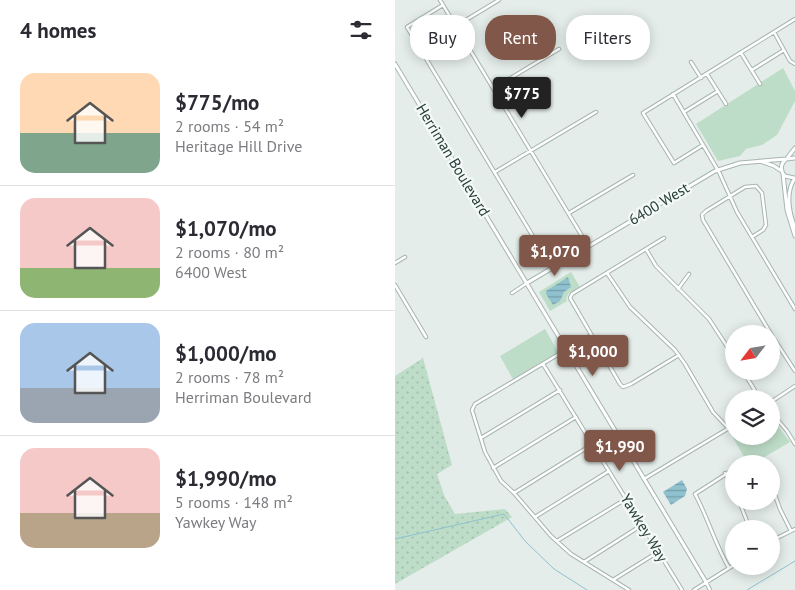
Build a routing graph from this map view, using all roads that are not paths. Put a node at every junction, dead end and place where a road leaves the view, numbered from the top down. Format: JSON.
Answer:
{"nodes":[{"id":1,"x":440,"y":0,"type":"edge"},
{"id":2,"x":499,"y":0,"type":"edge"},
{"id":3,"x":443,"y":5,"type":"junction"},
{"id":4,"x":449,"y":15,"type":"edge"},
{"id":5,"x":474,"y":15,"type":"edge"},
{"id":6,"x":795,"y":19,"type":"edge"},
{"id":7,"x":774,"y":32,"type":"junction"},
{"id":8,"x":559,"y":50,"type":"dead end"},
{"id":9,"x":784,"y":50,"type":"junction"},
{"id":10,"x":741,"y":53,"type":"junction"},
{"id":11,"x":475,"y":58,"type":"edge"},
{"id":12,"x":691,"y":62,"type":"dead end"},
{"id":13,"x":395,"y":64,"type":"edge"},
{"id":14,"x":795,"y":64,"type":"edge"},
{"id":15,"x":751,"y":70,"type":"junction"},
{"id":16,"x":707,"y":74,"type":"junction"},
{"id":17,"x":701,"y":78,"type":"junction"},
{"id":18,"x":760,"y":84,"type":"dead end"},
{"id":19,"x":493,"y":88,"type":"junction"},
{"id":20,"x":718,"y":91,"type":"junction"},
{"id":21,"x":673,"y":94,"type":"junction"},
{"id":22,"x":726,"y":104,"type":"dead end"},
{"id":23,"x":596,"y":112,"type":"dead end"},
{"id":24,"x":684,"y":112,"type":"junction"},
{"id":25,"x":703,"y":145,"type":"junction"},
{"id":26,"x":795,"y":148,"type":"edge"},
{"id":27,"x":531,"y":151,"type":"junction"},
{"id":28,"x":795,"y":158,"type":"edge"},
{"id":29,"x":786,"y":159,"type":"junction"},
{"id":30,"x":760,"y":161,"type":"junction"},
{"id":31,"x":718,"y":170,"type":"junction"},
{"id":32,"x":495,"y":172,"type":"junction"},
{"id":33,"x":783,"y":173,"type":"junction"},
{"id":34,"x":633,"y":175,"type":"dead end"},
{"id":35,"x":795,"y":178,"type":"edge"},
{"id":36,"x":730,"y":197,"type":"junction"},
{"id":37,"x":569,"y":213,"type":"junction"},
{"id":38,"x":795,"y":228,"type":"edge"},
{"id":39,"x":795,"y":236,"type":"edge"},
{"id":40,"x":752,"y":237,"type":"junction"},
{"id":41,"x":664,"y":238,"type":"dead end"},
{"id":42,"x":537,"y":243,"type":"dead end"},
{"id":43,"x":588,"y":246,"type":"junction"},
{"id":44,"x":646,"y":249,"type":"junction"},
{"id":45,"x":405,"y":257,"type":"dead end"},
{"id":46,"x":395,"y":263,"type":"edge"},
{"id":47,"x":607,"y":273,"type":"junction"},
{"id":48,"x":689,"y":274,"type":"dead end"},
{"id":49,"x":527,"y":283,"type":"junction"},
{"id":50,"x":395,"y":285,"type":"edge"},
{"id":51,"x":678,"y":288,"type":"junction"},
{"id":52,"x":512,"y":293,"type":"dead end"},
{"id":53,"x":795,"y":309,"type":"edge"},
{"id":54,"x":766,"y":325,"type":"edge"},
{"id":55,"x":591,"y":335,"type":"junction"},
{"id":56,"x":426,"y":337,"type":"dead end"},
{"id":57,"x":725,"y":343,"type":"edge"},
{"id":58,"x":780,"y":348,"type":"edge"},
{"id":59,"x":566,"y":350,"type":"junction"},
{"id":60,"x":679,"y":355,"type":"junction"},
{"id":61,"x":543,"y":364,"type":"junction"},
{"id":62,"x":795,"y":371,"type":"edge"},
{"id":63,"x":795,"y":386,"type":"edge"},
{"id":64,"x":559,"y":390,"type":"junction"},
{"id":65,"x":780,"y":396,"type":"edge"},
{"id":66,"x":576,"y":417,"type":"junction"},
{"id":67,"x":780,"y":423,"type":"edge"},
{"id":68,"x":725,"y":425,"type":"edge"},
{"id":69,"x":725,"y":430,"type":"edge"},
{"id":70,"x":481,"y":438,"type":"junction"},
{"id":71,"x":593,"y":444,"type":"junction"},
{"id":72,"x":795,"y":444,"type":"edge"},
{"id":73,"x":493,"y":468,"type":"junction"},
{"id":74,"x":609,"y":471,"type":"junction"},
{"id":75,"x":725,"y":473,"type":"edge"},
{"id":76,"x":644,"y":479,"type":"junction"},
{"id":77,"x":514,"y":493,"type":"junction"},
{"id":78,"x":626,"y":499,"type":"junction"},
{"id":79,"x":780,"y":509,"type":"edge"},
{"id":80,"x":535,"y":517,"type":"junction"},
{"id":81,"x":642,"y":525,"type":"junction"},
{"id":82,"x":795,"y":529,"type":"edge"},
{"id":83,"x":791,"y":532,"type":"junction"},
{"id":84,"x":780,"y":537,"type":"edge"},
{"id":85,"x":557,"y":541,"type":"junction"},
{"id":86,"x":658,"y":552,"type":"junction"},
{"id":87,"x":725,"y":560,"type":"edge"},
{"id":88,"x":583,"y":562,"type":"junction"},
{"id":89,"x":725,"y":570,"type":"edge"},
{"id":90,"x":613,"y":580,"type":"junction"},
{"id":91,"x":706,"y":582,"type":"junction"},
{"id":92,"x":629,"y":590,"type":"edge"},
{"id":93,"x":682,"y":590,"type":"edge"},
{"id":94,"x":694,"y":590,"type":"edge"},
{"id":95,"x":711,"y":590,"type":"edge"}],
"edges":[{"from":1,"to":3,"type":"street"},
{"from":2,"to":5,"type":"street"},
{"from":3,"to":4,"type":"street"},
{"from":3,"to":32,"type":"street"},
{"from":6,"to":7,"type":"street"},
{"from":7,"to":9,"type":"street"},
{"from":7,"to":10,"type":"street"},
{"from":8,"to":19,"type":"street"},
{"from":9,"to":14,"type":"street"},
{"from":9,"to":15,"type":"street"},
{"from":10,"to":15,"type":"street"},
{"from":10,"to":16,"type":"street"},
{"from":11,"to":19,"type":"street"},
{"from":12,"to":17,"type":"street"},
{"from":13,"to":49,"type":"street","name":"Herriman Boulevard"},
{"from":15,"to":18,"type":"street"},
{"from":16,"to":17,"type":"street"},
{"from":16,"to":20,"type":"street"},
{"from":17,"to":21,"type":"street"},
{"from":19,"to":27,"type":"street"},
{"from":20,"to":22,"type":"street"},
{"from":20,"to":24,"type":"street"},
{"from":21,"to":24,"type":"street"},
{"from":21,"to":25,"type":"street"},
{"from":23,"to":27,"type":"street"},
{"from":24,"to":25,"type":"street"},
{"from":25,"to":31,"type":"street"},
{"from":26,"to":29,"type":"street"},
{"from":27,"to":32,"type":"street"},
{"from":27,"to":37,"type":"street"},
{"from":28,"to":29,"type":"street","name":"6400 West"},
{"from":29,"to":30,"type":"street","name":"6400 West"},
{"from":29,"to":33,"type":"street"},
{"from":30,"to":31,"type":"street","name":"6400 West"},
{"from":30,"to":33,"type":"street"},
{"from":31,"to":36,"type":"street"},
{"from":31,"to":43,"type":"street","name":"6400 West"},
{"from":32,"to":42,"type":"street"},
{"from":33,"to":35,"type":"street"},
{"from":33,"to":39,"type":"street"},
{"from":34,"to":37,"type":"street"},
{"from":35,"to":38,"type":"street"},
{"from":36,"to":40,"type":"street"},
{"from":36,"to":40,"type":"street"},
{"from":36,"to":54,"type":"street"},
{"from":37,"to":43,"type":"street"},
{"from":40,"to":53,"type":"street"},
{"from":41,"to":44,"type":"street"},
{"from":43,"to":49,"type":"street","name":"6400 West"},
{"from":44,"to":47,"type":"street"},
{"from":44,"to":51,"type":"street"},
{"from":45,"to":46,"type":"street"},
{"from":47,"to":55,"type":"street"},
{"from":47,"to":60,"type":"street"},
{"from":48,"to":51,"type":"street"},
{"from":49,"to":52,"type":"street","name":"6400 West"},
{"from":49,"to":59,"type":"street","name":"Herriman Boulevard"},
{"from":50,"to":56,"type":"street"},
{"from":51,"to":57,"type":"street"},
{"from":55,"to":59,"type":"street"},
{"from":55,"to":60,"type":"street"},
{"from":58,"to":62,"type":"street"},
{"from":59,"to":61,"type":"street"},
{"from":59,"to":76,"type":"street","name":"Herriman Boulevard"},
{"from":60,"to":68,"type":"street"},
{"from":61,"to":64,"type":"street","name":"Yawkey Way"},
{"from":61,"to":70,"type":"street"},
{"from":63,"to":65,"type":"street"},
{"from":64,"to":66,"type":"street","name":"Yawkey Way"},
{"from":64,"to":70,"type":"street"},
{"from":66,"to":71,"type":"street","name":"Yawkey Way"},
{"from":66,"to":73,"type":"street"},
{"from":67,"to":72,"type":"street"},
{"from":69,"to":76,"type":"street"},
{"from":70,"to":73,"type":"street"},
{"from":71,"to":74,"type":"street","name":"Yawkey Way"},
{"from":71,"to":77,"type":"street"},
{"from":73,"to":77,"type":"street"},
{"from":74,"to":78,"type":"street","name":"Yawkey Way"},
{"from":74,"to":80,"type":"street"},
{"from":75,"to":87,"type":"street"},
{"from":76,"to":91,"type":"street","name":"Herriman Boulevard"},
{"from":77,"to":80,"type":"street"},
{"from":78,"to":81,"type":"street","name":"Yawkey Way"},
{"from":78,"to":85,"type":"street"},
{"from":79,"to":83,"type":"street"},
{"from":80,"to":85,"type":"street"},
{"from":81,"to":86,"type":"street","name":"Yawkey Way"},
{"from":81,"to":88,"type":"street"},
{"from":82,"to":83,"type":"street"},
{"from":83,"to":84,"type":"street"},
{"from":85,"to":88,"type":"street"},
{"from":86,"to":90,"type":"street"},
{"from":86,"to":93,"type":"street","name":"Yawkey Way"},
{"from":88,"to":90,"type":"street"},
{"from":89,"to":91,"type":"street"},
{"from":90,"to":92,"type":"street"},
{"from":91,"to":94,"type":"street"},
{"from":91,"to":95,"type":"street","name":"Herriman Boulevard"}]}
